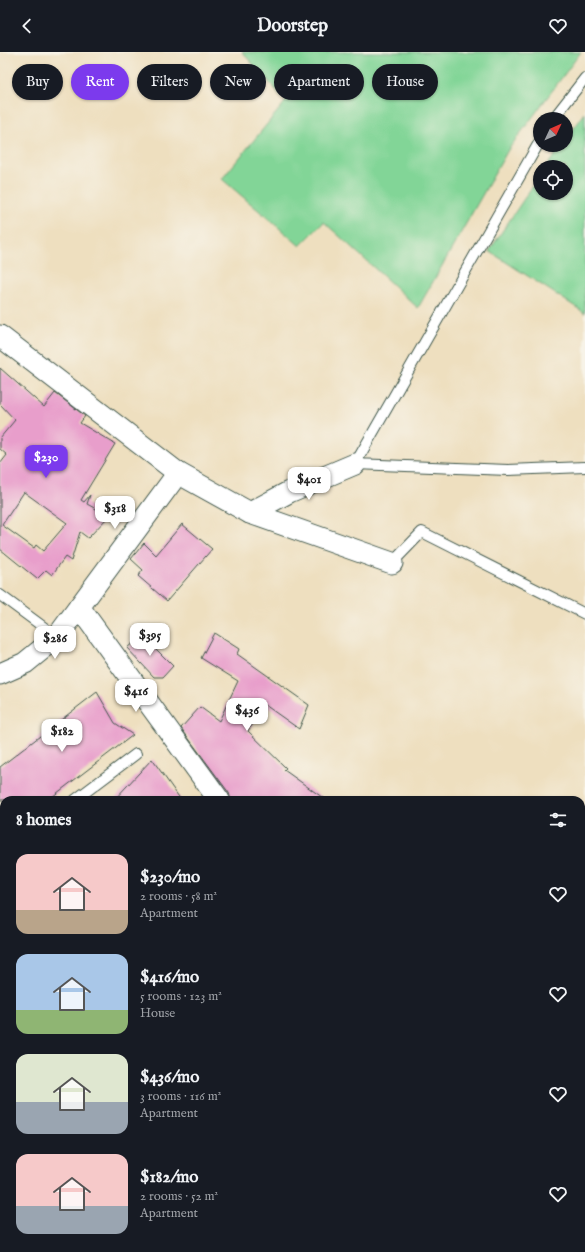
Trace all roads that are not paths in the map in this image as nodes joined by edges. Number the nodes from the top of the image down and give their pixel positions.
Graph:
1 (585, 78) edge
2 (558, 112) edge
3 (534, 152) edge
4 (0, 336) edge
5 (355, 464) junction
6 (585, 467) edge
7 (178, 473) junction
8 (250, 513) junction
9 (392, 563) joint
10 (0, 595) edge
11 (79, 607) junction
12 (585, 614) edge
13 (57, 637) junction
14 (0, 674) edge
15 (136, 754) dead end
16 (80, 796) edge
17 (216, 796) edge

1 - 2 lane
3 - 5 lane
4 - 7 street
5 - 6 lane
5 - 8 street
7 - 8 street
7 - 11 street
8 - 9 street
9 - 12 lane
10 - 13 lane
11 - 13 street
11 - 17 street
13 - 14 street
15 - 16 lane

